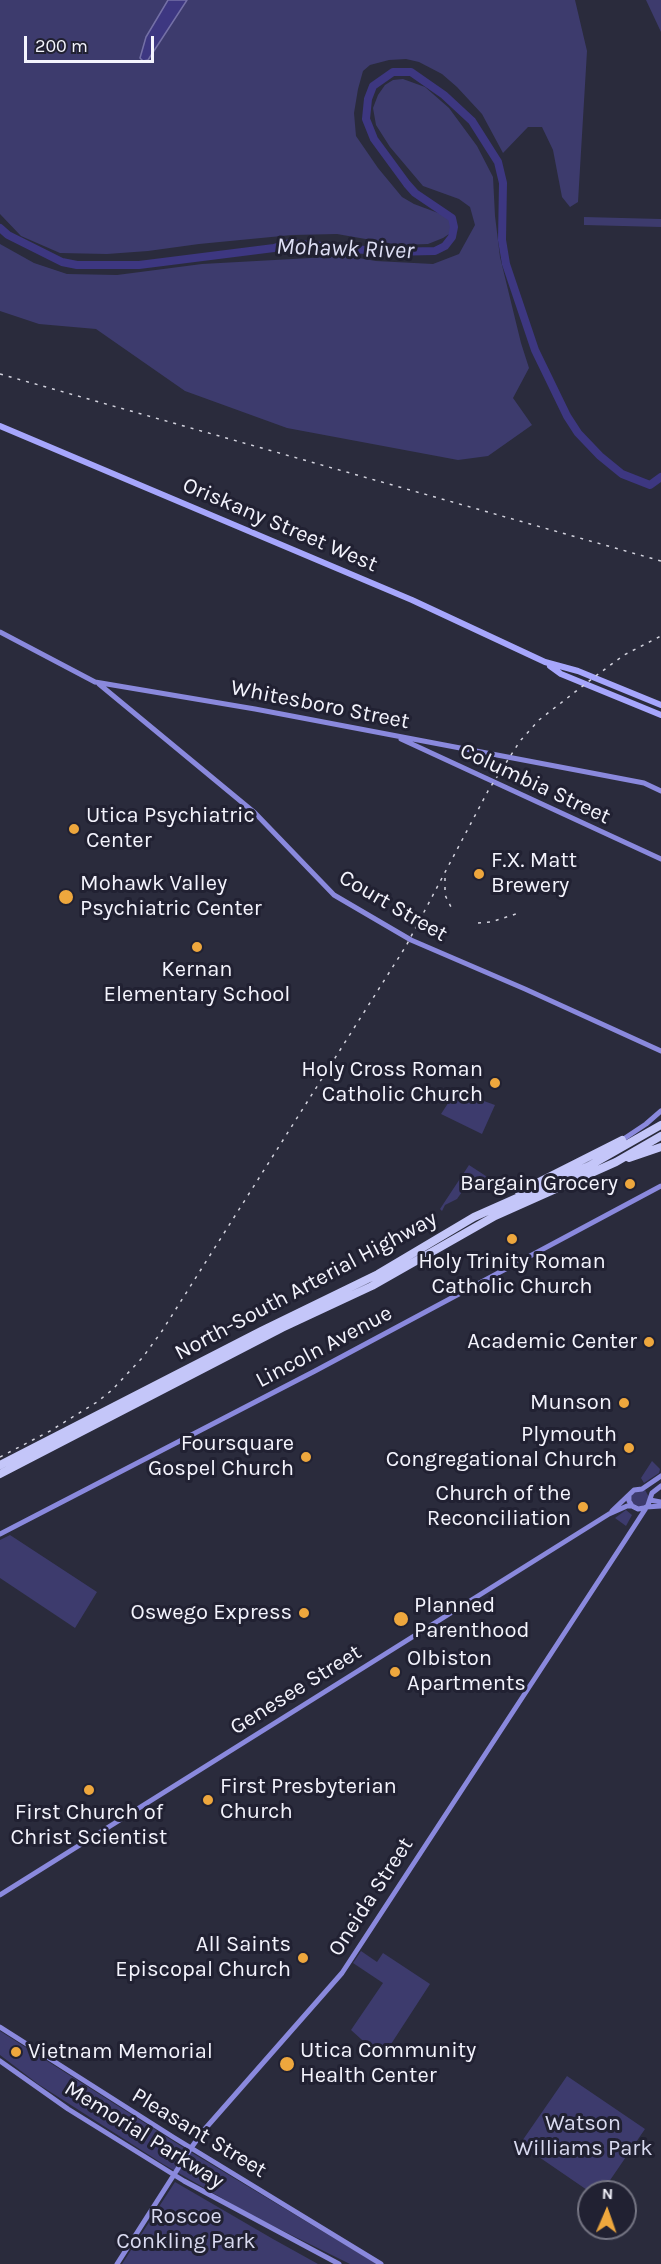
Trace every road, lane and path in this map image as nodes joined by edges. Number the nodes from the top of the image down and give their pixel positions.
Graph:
1 (0, 426) edge
2 (0, 632) edge
3 (545, 662) junction
4 (95, 682) junction
5 (661, 705) edge
6 (661, 715) edge
7 (397, 737) junction
8 (661, 792) edge
9 (661, 859) edge
10 (661, 1051) edge
11 (661, 1111) edge
12 (661, 1125) edge
13 (661, 1136) edge
14 (622, 1140) joint
15 (661, 1147) edge
16 (616, 1162) junction
17 (661, 1186) edge
18 (474, 1217) junction
19 (0, 1465) edge
20 (0, 1474) edge
21 (661, 1476) edge
22 (661, 1486) edge
23 (642, 1489) junction
24 (629, 1495) junction
25 (650, 1498) junction
26 (661, 1504) edge
27 (632, 1507) junction
28 (645, 1507) junction
29 (609, 1514) junction
30 (631, 1530) junction
31 (0, 1534) edge
32 (0, 1895) edge
33 (0, 2028) edge
34 (0, 2061) edge
35 (191, 2148) junction
36 (174, 2175) junction
37 (117, 2264) edge
38 (339, 2264) edge
39 (381, 2264) edge

1 - 3 main road, Oriskany Street West
2 - 4 street, Whitesboro Street
3 - 5 main road, Oriskany Street West
3 - 6 main road, Oriskany Street West
4 - 7 street, Whitesboro Street
4 - 10 street, Court Street
7 - 8 street, Whitesboro Street
7 - 9 street, Columbia Street
11 - 14 street
12 - 18 highway, North-South Arterial Highway
13 - 16 highway, North-South Arterial Highway
14 - 18 highway
15 - 16 highway
16 - 20 highway, North-South Arterial Highway
17 - 31 street, Lincoln Avenue
18 - 19 highway, North-South Arterial Highway
21 - 23 street
22 - 25 street
23 - 24 street
23 - 25 street
24 - 27 street
24 - 29 street, Genesee Street
25 - 26 street
25 - 28 street
26 - 28 street
27 - 28 street
27 - 29 street, Genesee Street
27 - 30 street, Oneida Street
28 - 30 street, Oneida Street
29 - 32 street, Genesee Street
30 - 35 street, Oneida Street
33 - 35 street, Pleasant Street
34 - 36 street, Memorial Parkway
35 - 36 street, Oneida Street
35 - 39 street, Pleasant Street
36 - 37 street, Oneida Street
36 - 38 street, Memorial Parkway

